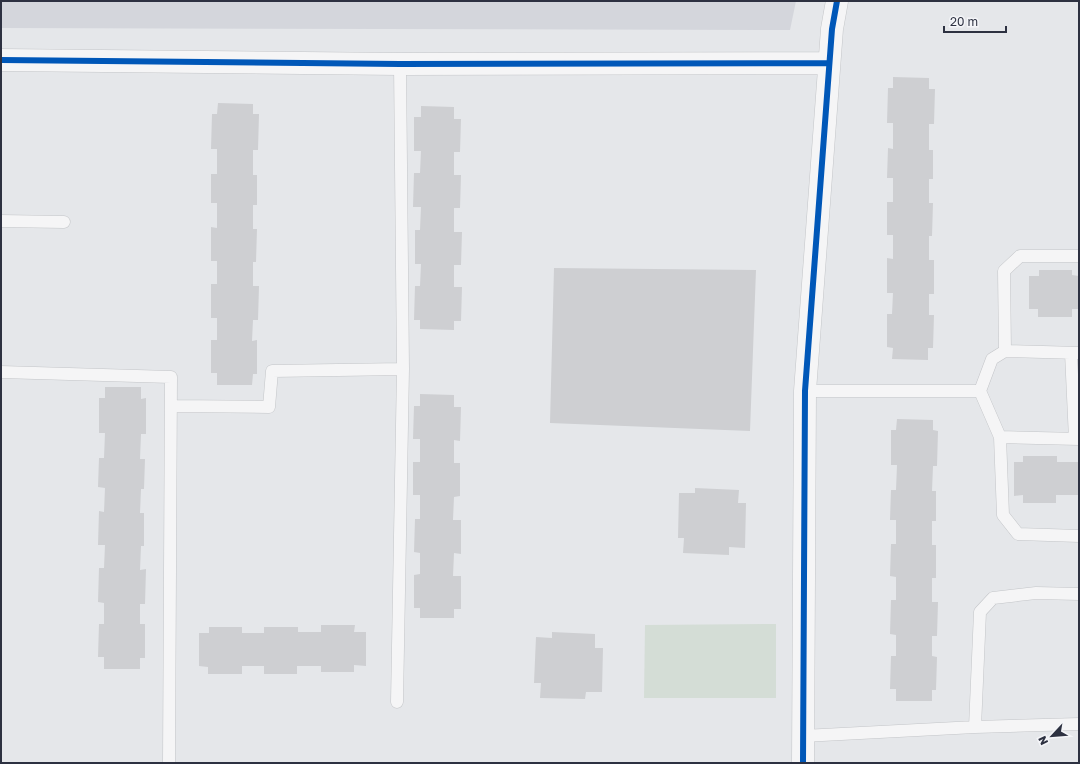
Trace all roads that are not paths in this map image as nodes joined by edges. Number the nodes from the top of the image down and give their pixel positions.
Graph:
1 (837, 1) edge
2 (1, 60) edge
3 (829, 63) junction
4 (400, 64) junction
5 (1, 221) edge
6 (64, 222) dead end
7 (1079, 256) edge
8 (1005, 351) junction
9 (1075, 353) edge
10 (403, 369) junction
11 (1, 372) edge
12 (804, 391) junction
13 (980, 391) junction
14 (171, 406) junction
15 (1000, 437) junction
16 (1077, 439) edge
17 (1079, 536) edge
18 (1079, 594) edge
19 (397, 702) dead end
20 (1079, 724) edge
21 (975, 727) junction
22 (803, 736) junction
23 (169, 763) edge
24 (803, 763) edge

1 - 3 street
2 - 4 street
3 - 4 street
3 - 12 street
4 - 10 lane
5 - 6 lane
7 - 8 lane
8 - 9 lane
8 - 13 lane
9 - 16 lane
10 - 14 lane
10 - 19 lane
11 - 14 lane
12 - 13 lane
12 - 22 street
13 - 15 lane
14 - 23 lane
15 - 16 lane
15 - 17 lane
18 - 21 lane
20 - 21 lane
21 - 22 lane
22 - 24 street

